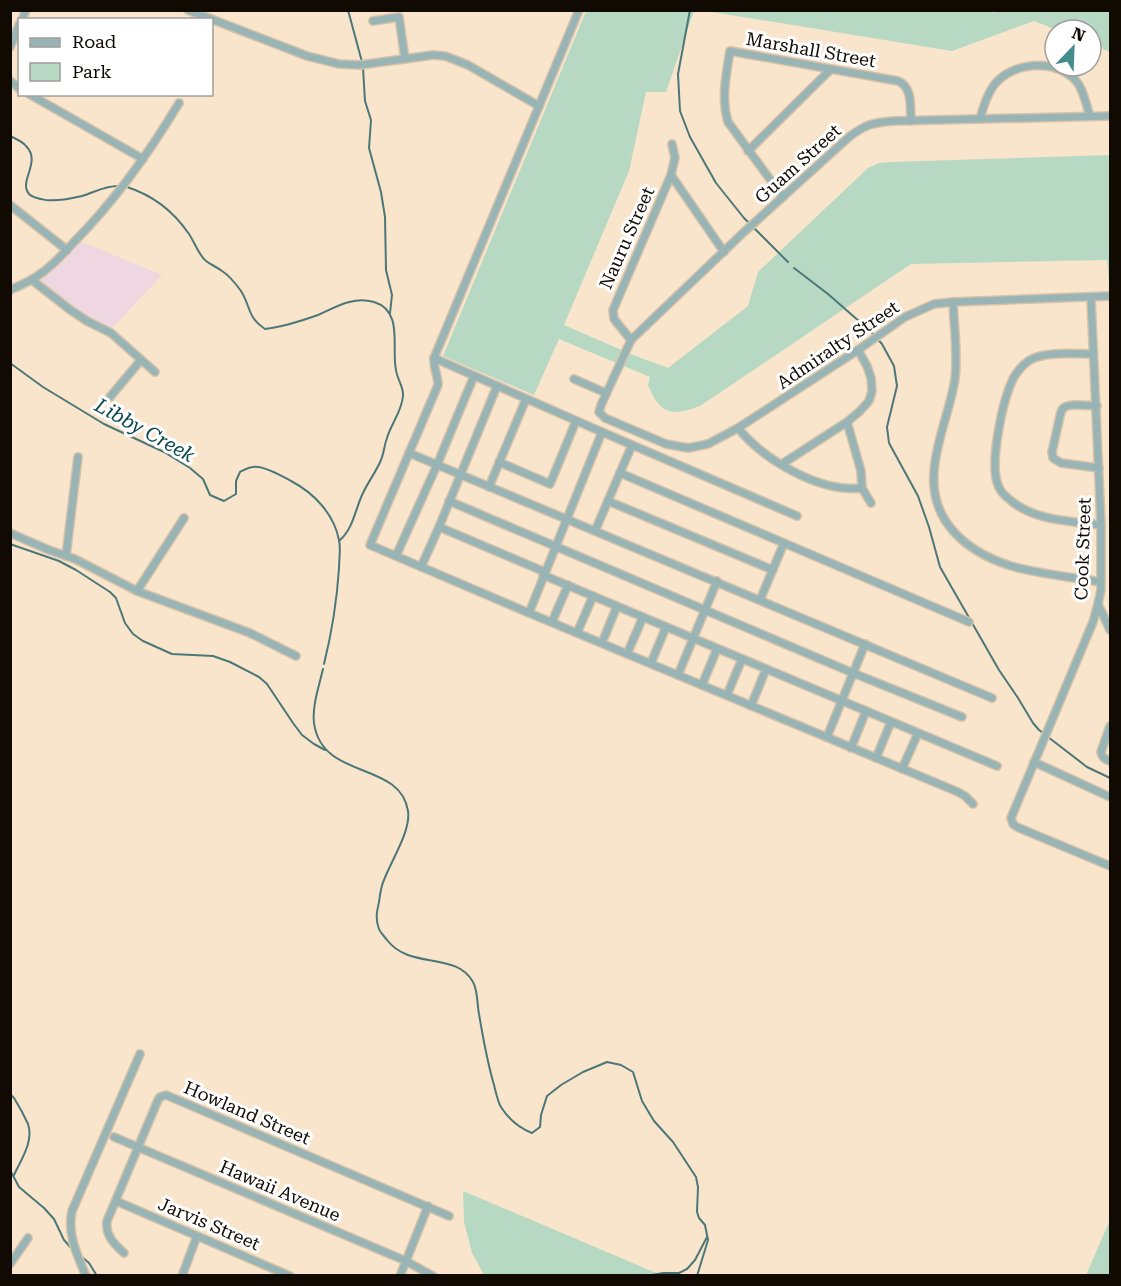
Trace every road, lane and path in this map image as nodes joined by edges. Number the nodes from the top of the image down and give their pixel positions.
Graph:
1 (188, 10) edge
2 (579, 10) edge
3 (209, 18) edge
4 (213, 20) edge
5 (373, 21) dead end
6 (18, 28) edge
7 (10, 46) edge
8 (405, 59) junction
9 (831, 69) junction
10 (33, 96) edge
11 (179, 102) dead end
12 (539, 106) junction
13 (1090, 116) junction
14 (1110, 116) edge
15 (980, 119) junction
16 (911, 121) junction
17 (672, 144) dead end
18 (748, 151) junction
19 (143, 159) junction
20 (671, 175) junction
21 (783, 197) junction
22 (10, 205) edge
23 (67, 250) junction
24 (724, 252) junction
25 (32, 280) junction
26 (10, 290) edge
27 (1110, 296) edge
28 (1091, 297) junction
29 (953, 302) junction
30 (631, 340) junction
31 (858, 350) junction
32 (1093, 354) junction
33 (434, 358) junction
34 (141, 360) junction
35 (155, 372) dead end
36 (474, 376) junction
37 (574, 379) dead end
38 (497, 386) junction
39 (606, 393) junction
40 (110, 397) dead end
41 (526, 399) junction
42 (1097, 406) junction
43 (599, 412) joint
44 (576, 421) junction
45 (848, 422) junction
46 (738, 428) junction
47 (602, 432) junction
48 (632, 445) junction
49 (409, 453) junction
50 (78, 457) dead end
51 (499, 462) junction
52 (782, 464) junction
53 (437, 465) junction
54 (1099, 468) junction
55 (620, 473) junction
56 (460, 475) junction
57 (489, 487) junction
58 (862, 488) junction
59 (449, 501) junction
60 (608, 501) junction
61 (872, 503) dead end
62 (797, 516) dead end
63 (184, 518) dead end
64 (567, 519) junction
65 (1101, 525) junction
66 (439, 526) junction
67 (595, 531) junction
68 (10, 533) edge
69 (784, 543) junction
70 (555, 546) junction
71 (66, 556) junction
72 (396, 556) junction
73 (421, 567) junction
74 (773, 570) junction
75 (544, 574) junction
76 (717, 581) junction
77 (1101, 582) junction
78 (568, 585) junction
79 (137, 591) junction
80 (593, 596) junction
81 (760, 600) junction
82 (1098, 604) junction
83 (617, 606) junction
84 (705, 610) junction
85 (529, 613) junction
86 (643, 617) junction
87 (552, 622) junction
88 (969, 622) dead end
89 (666, 627) junction
90 (1110, 630) edge
91 (577, 633) junction
92 (693, 638) junction
93 (602, 643) junction
94 (865, 644) junction
95 (717, 649) junction
96 (627, 654) junction
97 (296, 656) dead end
98 (742, 659) junction
99 (651, 663) junction
100 (766, 669) junction
101 (853, 673) junction
102 (678, 675) junction
103 (702, 685) junction
104 (727, 695) junction
105 (992, 698) dead end
106 (842, 701) junction
107 (751, 706) junction
108 (866, 711) junction
109 (962, 717) dead end
110 (891, 722) junction
111 (1110, 726) edge
112 (918, 733) junction
113 (827, 737) junction
114 (851, 748) junction
115 (876, 758) junction
116 (1110, 761) edge
117 (1034, 762) junction
118 (997, 766) dead end
119 (902, 769) junction
120 (1110, 797) edge
121 (973, 804) dead end
122 (1110, 866) edge
123 (140, 1054) dead end
124 (114, 1137) dead end
125 (139, 1147) junction
126 (116, 1201) junction
127 (428, 1206) junction
128 (449, 1216) dead end
129 (197, 1236) junction
130 (28, 1238) dead end
131 (124, 1253) dead end
132 (406, 1261) junction
133 (10, 1264) edge
134 (86, 1275) edge
135 (182, 1275) edge
136 (290, 1275) edge
137 (400, 1275) edge
138 (433, 1275) edge

1 - 3 street
2 - 12 street
4 - 8 street
5 - 8 street
6 - 7 street
8 - 12 street
9 - 16 street, Marshall Street
9 - 18 street
9 - 18 street, Marshall Street
10 - 19 street
11 - 19 street
12 - 33 street
13 - 14 street, Guam Street
13 - 15 street, Guam Street
13 - 15 street
15 - 16 street, Guam Street
16 - 21 street, Guam Street
17 - 20 street, Nauru Street
18 - 21 street, Marshall Street
19 - 23 street
20 - 24 street
20 - 30 street, Nauru Street
21 - 24 street, Guam Street
22 - 23 street
23 - 25 street
24 - 30 street, Guam Street
25 - 26 street
25 - 34 street
27 - 28 street, Admiralty Street
28 - 29 street, Admiralty Street
28 - 32 street, Cook Street
29 - 31 street, Admiralty Street
29 - 77 street
30 - 39 street, Guam Street
31 - 45 street
31 - 46 street, Admiralty Street
32 - 42 street, Cook Street
32 - 65 street
33 - 36 street
33 - 49 street
34 - 35 street
34 - 40 street
36 - 38 street
36 - 53 street
37 - 39 street
38 - 41 street
38 - 56 street
39 - 43 street, Guam Street
41 - 44 street
41 - 51 street
42 - 54 street, Cook Street
42 - 54 street
43 - 46 street, Admiralty Street
44 - 47 street
44 - 51 street
45 - 52 street
45 - 58 street
46 - 52 street
47 - 48 street
47 - 64 street
48 - 55 street
48 - 62 street
49 - 53 street
49 - 72 street
50 - 71 street
51 - 57 street
52 - 58 street
53 - 56 street
53 - 72 street
54 - 65 street, Cook Street
55 - 60 street
55 - 69 street
56 - 57 street
56 - 59 street
57 - 64 street
58 - 61 street
59 - 66 street
59 - 70 street
60 - 67 street
60 - 74 street
63 - 79 street
64 - 67 street
64 - 70 street
65 - 77 street, Cook Street
66 - 73 street
66 - 75 street
67 - 76 street
68 - 71 street
69 - 74 street
69 - 88 street
70 - 75 street
70 - 84 street
71 - 79 street
72 - 73 street
73 - 85 street
74 - 81 street
75 - 78 street
75 - 85 street
76 - 81 street
76 - 84 street
77 - 82 street, Cook Street
78 - 80 street
78 - 87 street
79 - 97 street
80 - 83 street
80 - 91 street
81 - 94 street
82 - 90 street
82 - 117 street, Cook Street
83 - 86 street
83 - 93 street
84 - 92 street
84 - 101 street
85 - 87 street
86 - 89 street
86 - 96 street
87 - 91 street
89 - 92 street
89 - 99 street
91 - 93 street
92 - 95 street
92 - 102 street
93 - 96 street
94 - 101 street
94 - 105 street
95 - 98 street
95 - 103 street
96 - 99 street
98 - 100 street
98 - 104 street
99 - 102 street
100 - 106 street
100 - 107 street
101 - 106 street
101 - 109 street
102 - 103 street
103 - 104 street
104 - 107 street
106 - 108 street
106 - 113 street
107 - 113 street
108 - 110 street
108 - 114 street
110 - 112 street
110 - 115 street
111 - 116 street
112 - 118 street
112 - 119 street
113 - 114 street
114 - 115 street
115 - 119 street
117 - 120 street
117 - 122 street, Cook Street
119 - 121 street
123 - 134 street
124 - 125 street, Hawaii Avenue
125 - 126 street, Howland Street
125 - 127 street, Howland Street
125 - 132 street, Hawaii Avenue
126 - 129 street, Jarvis Street
126 - 131 street, Howland Street
127 - 128 street, Howland Street
127 - 132 street
129 - 135 street
129 - 136 street, Jarvis Street
130 - 133 street
132 - 137 street
132 - 138 street, Hawaii Avenue

